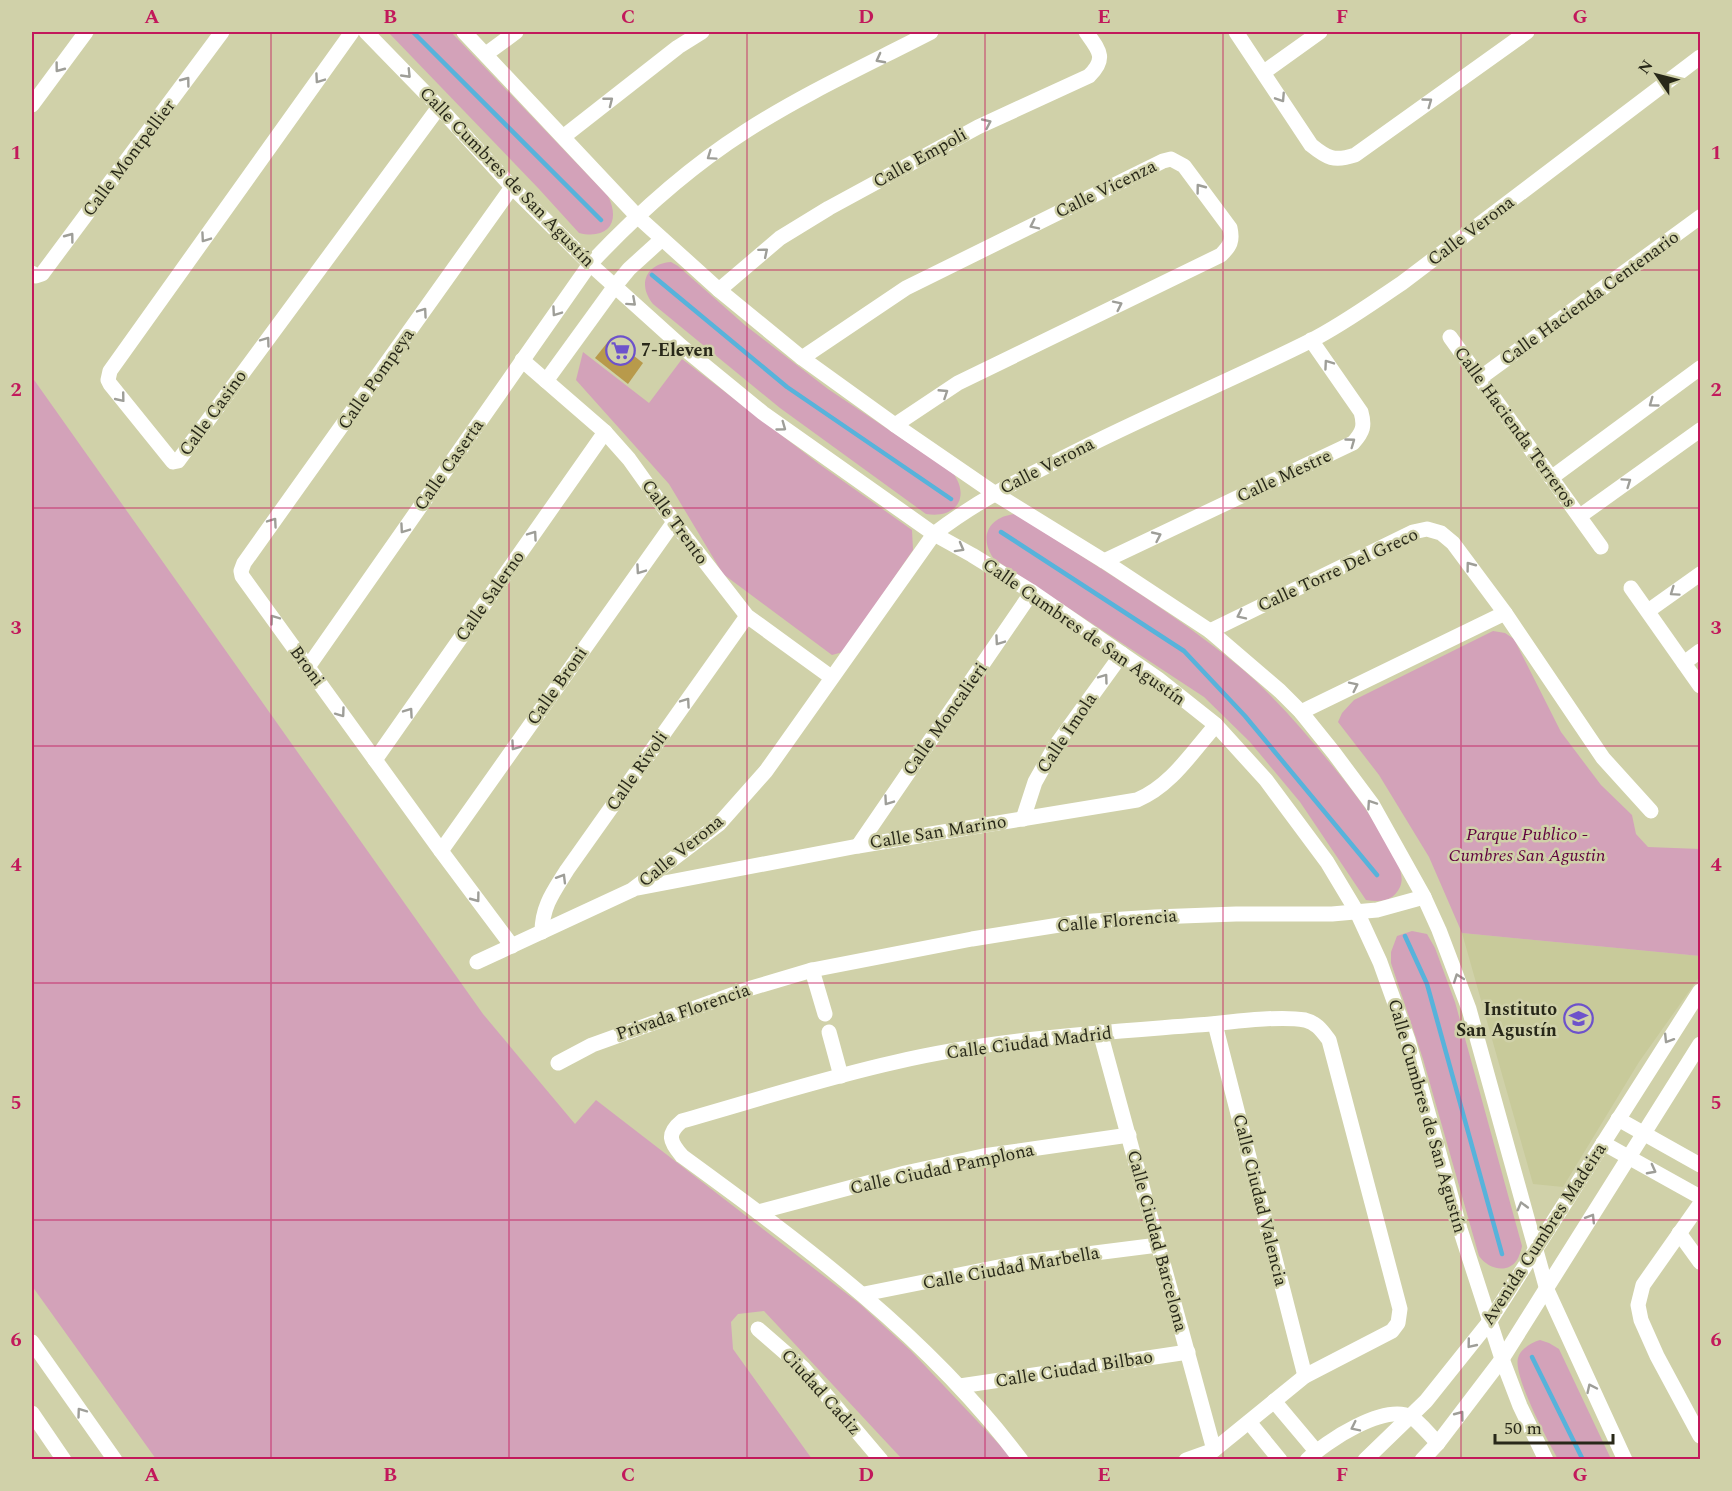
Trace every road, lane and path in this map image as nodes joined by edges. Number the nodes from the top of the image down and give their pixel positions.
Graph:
1 (86, 32) edge
2 (222, 32) edge
3 (352, 32) edge
4 (366, 32) edge
5 (464, 32) edge
6 (516, 32) edge
7 (702, 32) edge
8 (931, 32) edge
9 (1086, 32) edge
10 (1236, 32) edge
11 (1320, 32) edge
12 (1527, 32) edge
13 (486, 54) junction
14 (1701, 57) edge
15 (1264, 72) junction
16 (32, 105) edge
17 (439, 107) junction
18 (562, 137) junction
19 (512, 187) junction
20 (637, 216) junction
21 (1701, 218) edge
22 (662, 239) junction
23 (590, 264) junction
24 (32, 273) edge
25 (615, 286) junction
26 (719, 290) junction
27 (1450, 337) dead end
28 (1311, 340) junction
29 (802, 357) junction
30 (522, 360) junction
31 (1701, 368) edge
32 (1480, 378) junction
33 (546, 381) junction
34 (895, 424) junction
35 (1701, 430) edge
36 (605, 432) junction
37 (1551, 478) junction
38 (994, 493) junction
39 (1580, 516) junction
40 (674, 522) junction
41 (934, 534) junction
42 (1601, 547) dead end
43 (1104, 561) junction
44 (241, 571) joint
45 (1701, 574) edge
46 (1631, 588) dead end
47 (1032, 592) junction
48 (1648, 610) junction
49 (1505, 613) junction
50 (747, 616) junction
51 (1210, 631) junction
52 (1701, 651) edge
53 (1122, 654) junction
54 (1684, 663) junction
55 (308, 667) junction
56 (831, 677) junction
57 (1701, 686) edge
58 (1301, 712) junction
59 (1216, 725) junction
60 (375, 760) junction
61 (1651, 811) dead end
62 (1023, 819) junction
63 (858, 846) junction
64 (441, 851) junction
65 (632, 890) junction
66 (1424, 897) junction
67 (1357, 912) junction
68 (542, 932) junction
69 (512, 946) junction
70 (477, 962) dead end
71 (812, 970) junction
72 (1701, 991) edge
73 (825, 1014) dead end
74 (1215, 1024) junction
75 (829, 1032) dead end
76 (1100, 1032) junction
77 (1701, 1044) edge
78 (558, 1062) dead end
79 (841, 1076) junction
80 (1618, 1119) junction
81 (1643, 1134) junction
82 (1129, 1135) junction
83 (1603, 1143) junction
84 (1628, 1157) junction
85 (1701, 1165) edge
86 (1701, 1197) edge
87 (1701, 1204) edge
88 (758, 1212) junction
89 (1679, 1233) junction
90 (1158, 1245) junction
91 (1534, 1251) junction
92 (1701, 1262) edge
93 (1546, 1290) junction
94 (864, 1294) junction
95 (1490, 1321) junction
96 (758, 1329) dead end
97 (32, 1342) edge
98 (1188, 1352) junction
99 (1502, 1359) junction
100 (1305, 1376) junction
101 (960, 1386) junction
102 (1275, 1401) junction
103 (32, 1413) edge
104 (1411, 1416) junction
105 (1249, 1422) junction
106 (1701, 1436) edge
107 (1438, 1443) junction
108 (1215, 1450) junction
109 (1311, 1455) edge
110 (64, 1460) edge
111 (115, 1460) edge
112 (881, 1460) edge
113 (1021, 1460) edge
114 (1186, 1460) edge
115 (1280, 1460) edge
116 (1365, 1460) edge
117 (1422, 1460) edge
118 (1546, 1460) edge
119 (1625, 1460) edge

1 -> 16 street
24 -> 2 street, Calle Montpellier
3 -> 17 street, Calle Casino
4 -> 17 street, Calle Cumbres de San Agustín
5 - 13 street
6 - 13 street
18 -> 7 street
8 -> 20 street
26 -> 9 street, Calle Empoli
10 - 15 street
11 - 15 street
15 -> 12 street
13 - 18 street
14 - 28 street, Calle Verona
17 - 19 street, Calle Cumbres de San Agustín
18 - 20 street
19 - 23 street, Calle Cumbres de San Agustín
44 -> 19 street, Calle Pompeya
20 - 22 street
20 - 23 street
21 - 32 street, Calle Hacienda Centenario
22 - 25 street
22 - 26 street
23 - 25 street, Calle Cumbres de San Agustín
23 -> 30 street, Calle Caserta
25 - 33 street
25 -> 41 street, Calle Cumbres de San Agustín
26 - 29 street
27 - 32 street, Calle Hacienda Terreros
28 - 38 street, Calle Verona
43 -> 28 street, Calle Mestre
29 - 34 street
34 -> 29 street, Calle Vicenza
30 - 33 street, Calle Trento
30 -> 55 street, Calle Caserta
31 -> 37 street
32 - 37 street, Calle Hacienda Terreros
33 - 36 street, Calle Trento
34 - 38 street
39 -> 35 street
36 - 40 street, Calle Trento
60 -> 36 street, Calle Salerno
37 - 39 street, Calle Hacienda Terreros
38 - 41 street, Calle Verona
38 - 43 street
39 - 42 street, Calle Hacienda Terreros
40 - 50 street, Calle Trento
40 -> 64 street, Calle Broni
41 -> 47 street, Calle Cumbres de San Agustín
41 - 56 street, Calle Verona
43 - 51 street
55 -> 44 street, Broni
45 -> 48 street
46 - 48 street
47 - 53 street, Calle Cumbres de San Agustín
47 -> 63 street, Calle Moncalieri
48 - 54 street
49 -> 51 street, Calle Torre Del Greco
58 -> 49 street
49 - 61 street, Calle Torre Del Greco
50 - 56 street, Calle Trento
68 -> 50 street, Calle Rivoli
51 - 58 street
52 - 54 street
53 - 59 street, Calle Cumbres de San Agustín
62 -> 53 street, Calle Imola
54 - 57 street
55 -> 60 street, Broni
56 - 65 street, Calle Verona
66 -> 58 street
59 - 62 street, Calle San Marino
59 - 67 street, Calle Cumbres de San Agustín
60 - 64 street
62 - 63 street, Calle San Marino
63 - 65 street, Calle San Marino
64 -> 69 street
65 - 68 street, Calle Verona
66 - 67 street, Calle Florencia
91 -> 66 street
67 - 71 street, Calle Florencia
67 - 95 street, Calle Cumbres de San Agustín
68 - 69 street, Calle Verona
69 - 70 street, Calle Verona
71 - 73 street
71 - 78 street, Privada Florencia
72 -> 80 street, Avenida Cumbres Madeira
74 - 76 street, Calle Ciudad Madrid
74 - 100 street, Calle Ciudad Valencia
74 - 100 street, Calle Ciudad Madrid
75 - 79 street
76 - 79 street, Calle Ciudad Madrid
76 - 82 street, Calle Ciudad Barcelona
77 - 81 street, Avenida Cumbres Madeira
79 - 88 street, Calle Ciudad Madrid
80 - 81 street
80 - 83 street, Avenida Cumbres Madeira
81 - 84 street, Avenida Cumbres Madeira
81 - 85 street
82 - 88 street, Calle Ciudad Pamplona
82 - 90 street, Calle Ciudad Barcelona
83 - 84 street
83 - 91 street, Avenida Cumbres Madeira
84 -> 86 street
93 -> 84 street, Avenida Cumbres Madeira
87 - 89 street
88 - 94 street, Calle Ciudad Madrid
89 - 92 street
89 - 106 street
90 - 94 street, Calle Ciudad Marbella
90 - 98 street, Calle Ciudad Barcelona
91 - 93 street
91 - 95 street, Avenida Cumbres Madeira
93 - 99 street, Avenida Cumbres Madeira
119 -> 93 street
94 - 101 street, Calle Ciudad Madrid
95 - 99 street, Calle Cumbres de San Agustín
95 -> 104 street, Avenida Cumbres Madeira
96 - 112 street, Ciudad Cadiz
111 -> 97 street
98 - 101 street, Calle Ciudad Bilbao
98 - 108 street, Calle Ciudad Barcelona
107 -> 99 street, Avenida Cumbres Madeira
99 - 118 street, Calle Cumbres de San Agustín
100 - 102 street, Calle Ciudad Madrid
101 - 113 street, Calle Ciudad Madrid
102 - 105 street, Calle Ciudad Madrid
102 - 109 street
103 - 110 street
104 - 107 street
104 -> 109 street
104 - 116 street, Avenida Cumbres Madeira
105 - 108 street, Calle Ciudad Madrid
105 - 115 street
107 - 117 street, Avenida Cumbres Madeira
108 - 114 street, Calle Ciudad Madrid

